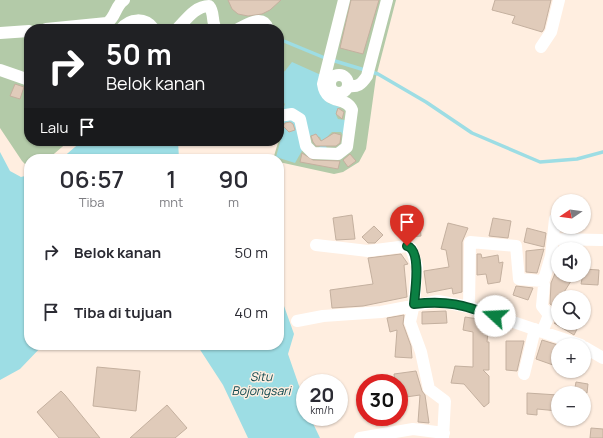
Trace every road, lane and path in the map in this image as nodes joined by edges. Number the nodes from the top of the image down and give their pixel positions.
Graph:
1 (124, 0) edge
2 (344, 0) edge
3 (387, 0) edge
4 (559, 0) edge
5 (97, 24) edge
6 (128, 24) edge
7 (150, 24) edge
8 (182, 24) edge
9 (214, 24) edge
10 (247, 24) edge
11 (266, 24) edge
12 (24, 31) edge
13 (0, 33) edge
14 (541, 47) dead end
15 (0, 70) edge
16 (24, 78) edge
17 (348, 86) dead end
18 (284, 115) edge
19 (554, 234) edge
20 (553, 239) junction
21 (600, 240) dead end
22 (316, 245) dead end
23 (543, 283) junction
24 (414, 307) junction
25 (470, 307) junction
26 (297, 320) dead end
27 (538, 330) junction
28 (561, 338) edge
29 (591, 351) edge
30 (603, 358) edge
31 (524, 374) dead end
32 (443, 435) edge
33 (360, 438) edge

1 - 5 street
2 - 18 street
3 - 17 street
4 - 14 street
6 - 7 street
8 - 9 street
10 - 11 street
12 - 13 street
15 - 16 street
19 - 20 street
20 - 21 street
20 - 23 street
22 - 24 street
23 - 25 street
23 - 27 street
24 - 25 street
24 - 26 street
24 - 32 street
25 - 27 street
27 - 28 street
27 - 31 street
29 - 30 street
32 - 33 street

